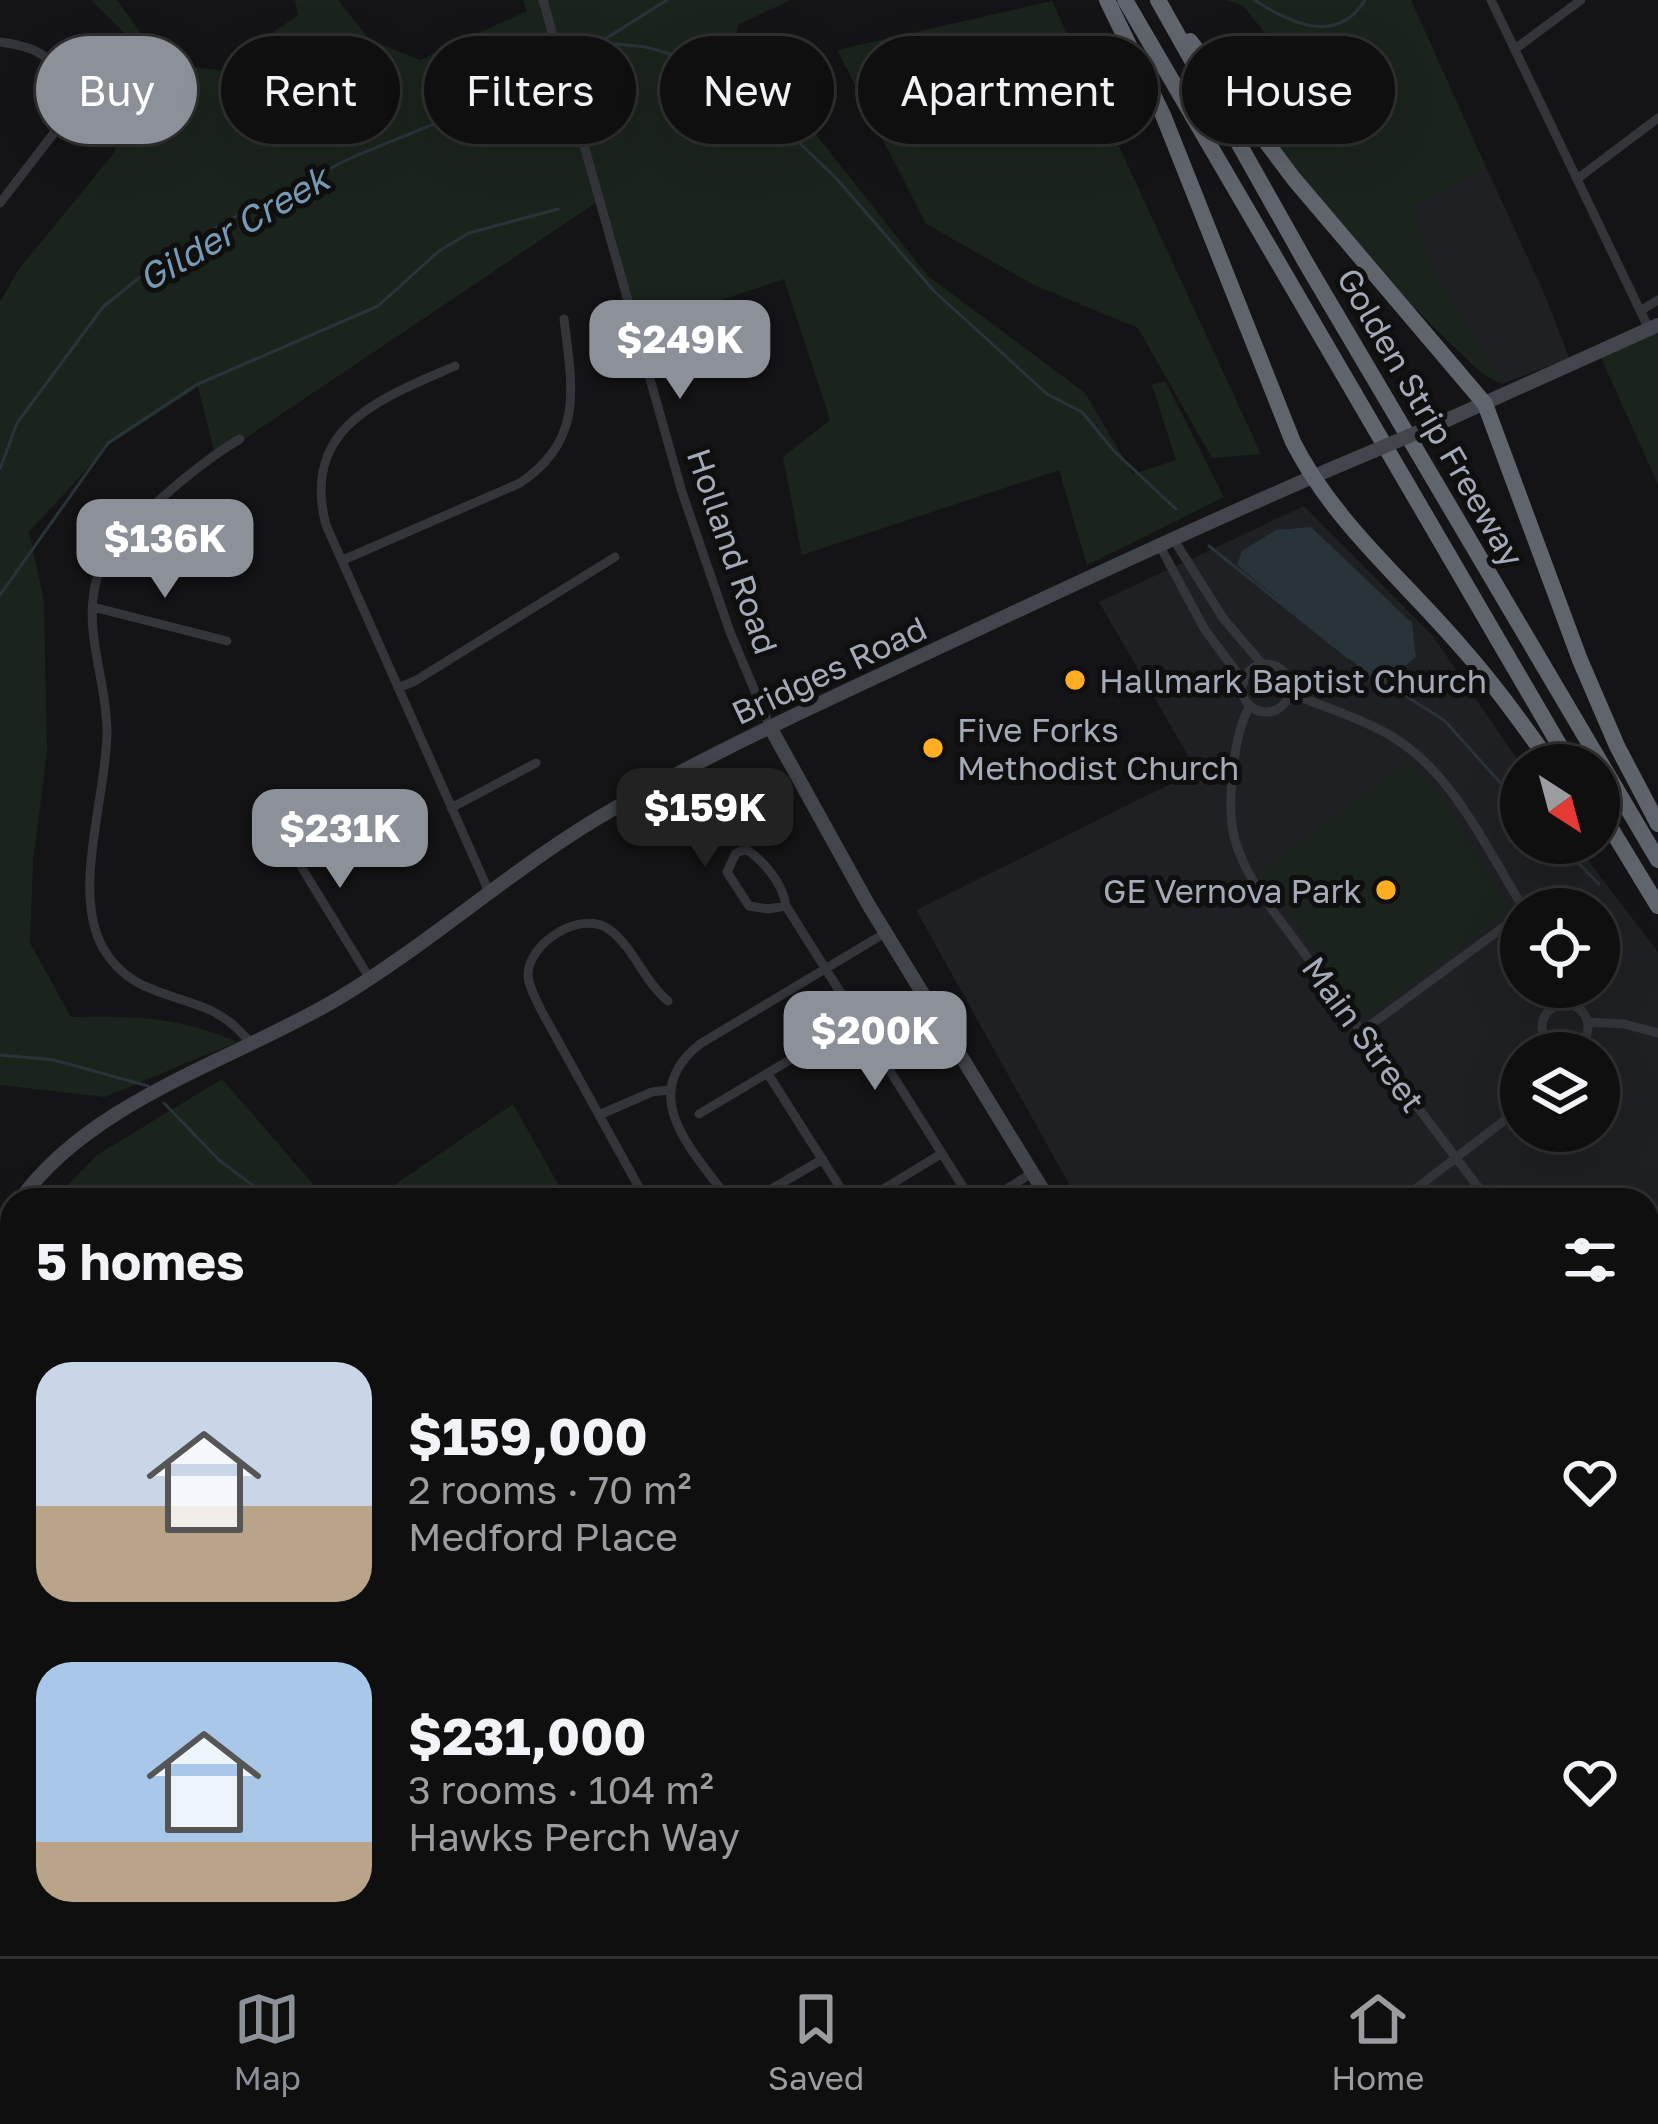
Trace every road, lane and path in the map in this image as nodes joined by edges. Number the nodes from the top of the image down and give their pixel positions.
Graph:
1 (543, 0) edge
2 (1107, 0) edge
3 (1125, 0) edge
4 (1159, 0) edge
5 (1491, 0) edge
6 (1581, 0) edge
7 (0, 42) edge
8 (1515, 49) junction
9 (1658, 118) edge
10 (1577, 179) junction
11 (0, 203) edge
12 (1658, 300) edge
13 (1640, 310) junction
14 (564, 319) dead end
15 (1653, 327) edge
16 (454, 366) dead end
17 (1485, 404) junction
18 (240, 439) dead end
19 (1311, 478) junction
20 (1167, 543) junction
21 (615, 557) dead end
22 (343, 560) junction
23 (93, 607) junction
24 (227, 640) dead end
25 (1263, 665) junction
26 (1244, 682) junction
27 (398, 688) junction
28 (1290, 693) junction
29 (1250, 706) junction
30 (770, 727) junction
31 (1536, 744) edge
32 (1559, 744) edge
33 (536, 763) dead end
34 (452, 808) junction
35 (285, 813) dead end
36 (1658, 824) edge
37 (1620, 844) edge
38 (1620, 856) edge
39 (1658, 860) edge
40 (1509, 888) edge
41 (490, 894) junction
42 (786, 906) junction
43 (1658, 907) edge
44 (1500, 928) edge
45 (885, 933) junction
46 (828, 969) junction
47 (370, 979) junction
48 (668, 1001) dead end
49 (1575, 1008) edge
50 (857, 1020) junction
51 (1588, 1022) junction
52 (1361, 1032) junction
53 (1585, 1032) edge
54 (1658, 1033) edge
55 (253, 1045) junction
56 (768, 1074) junction
57 (669, 1090) junction
58 (699, 1114) dead end
59 (599, 1115) junction
60 (1500, 1124) edge
61 (941, 1154) junction
62 (1456, 1158) junction
63 (823, 1159) junction
64 (1032, 1173) junction
65 (30, 1188) edge
66 (639, 1188) edge
67 (721, 1188) edge
68 (773, 1188) edge
69 (841, 1188) edge
70 (885, 1188) edge
71 (964, 1188) edge
72 (1008, 1188) edge
73 (1041, 1188) edge
74 (1417, 1188) edge
75 (1479, 1188) edge

1 - 30 street, Holland Road
2 - 19 highway
3 - 32 highway, Golden Strip Freeway
4 - 17 highway
4 - 39 highway, Golden Strip Freeway
5 - 8 street
6 - 8 street
7 - 11 street
8 - 10 street
9 - 10 street
10 - 13 street
12 - 13 street
13 - 15 street
14 - 22 street
15 - 17 main road, Bridges Road
16 - 22 street
17 - 19 main road, Bridges Road, bridge
17 - 36 highway
18 - 23 street
19 - 20 main road, Bridges Road
19 - 31 highway
20 - 25 street
20 - 26 street
20 - 30 main road, Bridges Road
21 - 27 street
22 - 27 street
23 - 24 street
23 - 55 street
25 - 26 street
25 - 28 street
26 - 29 street
27 - 34 street
28 - 29 street
28 - 40 street
29 - 52 street, Main Street
30 - 41 main road, Bridges Road
30 - 45 main road, Holland Road
33 - 34 street
34 - 41 street
35 - 47 street
37 - 43 highway
38 - 43 highway
41 - 47 main road, Bridges Road
42 - 42 street
42 - 46 street
44 - 52 street
45 - 46 street
45 - 64 main road, Holland Road
46 - 50 street
46 - 57 street
47 - 55 main road, Bridges Road
48 - 59 street
49 - 51 street
50 - 56 street
50 - 61 street
51 - 53 street
51 - 54 street
52 - 62 street, Main Street
55 - 65 main road, Bridges Road
56 - 58 street
56 - 63 street
57 - 59 street
57 - 67 street
59 - 66 street
60 - 62 street
61 - 70 street
61 - 71 street
62 - 74 street
62 - 75 street, Main Street
63 - 68 street
63 - 69 street
64 - 72 street
64 - 73 main road, Holland Road

